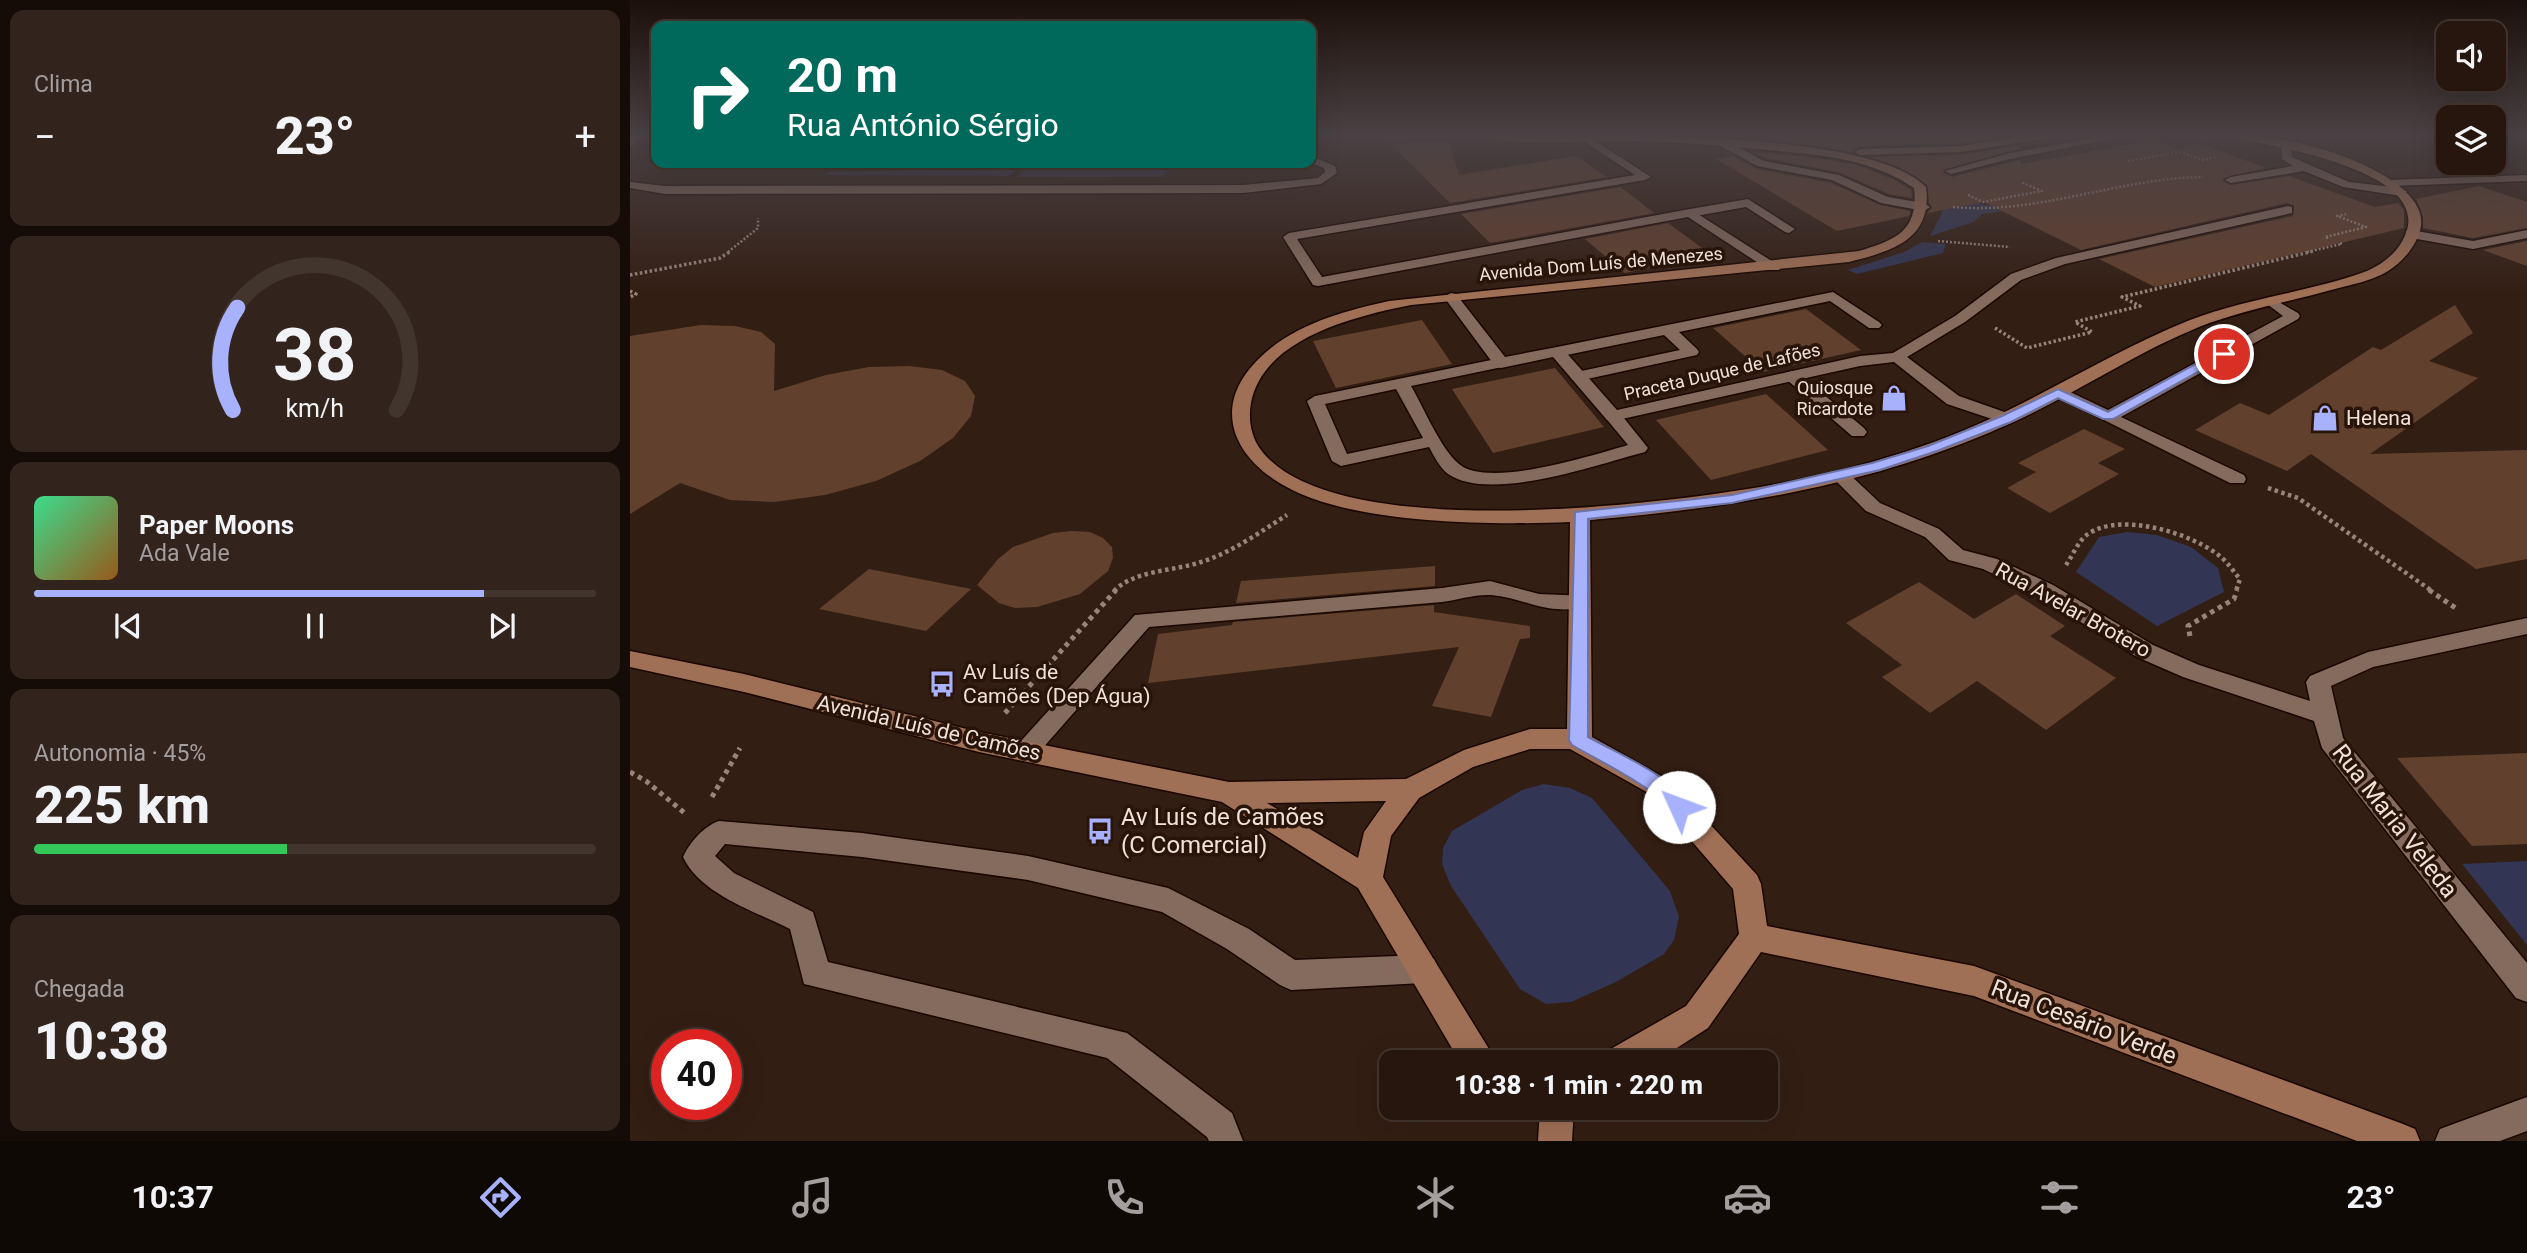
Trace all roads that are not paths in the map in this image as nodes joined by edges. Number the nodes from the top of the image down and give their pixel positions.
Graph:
1 (653, 188) edge
2 (1084, 188) edge
3 (1578, 188) edge
4 (1859, 188) edge
5 (1921, 188) edge
6 (2395, 188) edge
7 (1924, 206) junction
8 (2288, 210) dead end
9 (1690, 213) junction
10 (1789, 229) dead end
11 (2411, 234) junction
12 (2527, 234) edge
13 (1774, 267) junction
14 (1451, 297) junction
15 (2270, 300) junction
16 (1874, 325) dead end
17 (1667, 329) junction
18 (1557, 352) junction
19 (1897, 356) junction
20 (1501, 363) junction
21 (1578, 376) junction
22 (1792, 376) junction
23 (1401, 383) junction
24 (2058, 393) junction
25 (1613, 416) junction
26 (2108, 417) junction
27 (2007, 419) junction
28 (1858, 432) dead end
29 (1434, 441) junction
30 (1840, 475) junction
31 (2238, 479) road end
32 (1580, 515) junction
33 (1579, 601) junction
34 (2527, 626) edge
35 (630, 659) edge
36 (2325, 715) junction
37 (1579, 740) junction
38 (1025, 751) junction
39 (1410, 790) junction
40 (1229, 793) junction
41 (1368, 879) junction
42 (1754, 937) junction
43 (1423, 969) junction
44 (2527, 987) edge
45 (1471, 1050) edge
46 (1641, 1050) edge
47 (2527, 1114) edge
48 (1557, 1120) edge
49 (1226, 1141) edge
50 (1555, 1141) edge
51 (2403, 1141) edge
52 (2452, 1141) edge

1 - 2 street
3 - 9 street
4 - 7 street
5 - 7 street
6 - 11 street
7 - 13 street, Avenida Dom Luís de Menezes
8 - 19 street, Praceta Duque de Lafões
9 - 10 street
9 - 13 street
11 - 12 street
11 - 15 street, Avenida Dom Luís de Menezes
13 - 14 street, Avenida Dom Luís de Menezes
14 - 20 street
14 - 32 street, Avenida Dom Luís de Menezes
15 - 24 street, Avenida Dom Luís de Menezes
15 - 26 street
16 - 17 street
17 - 18 street
17 - 21 street
18 - 20 street
18 - 21 street, Praceta Duque de Lafões
19 - 22 street, Praceta Duque de Lafões
19 - 27 street
20 - 23 street
21 - 25 street, Praceta Duque de Lafões
22 - 25 street, Praceta Duque de Lafões
22 - 28 street
23 - 29 street
23 - 29 street
24 - 26 street
24 - 27 street, Avenida Dom Luís de Menezes
25 - 29 street
26 - 31 street
27 - 30 street, Avenida Dom Luís de Menezes
30 - 32 street, Avenida Dom Luís de Menezes
30 - 36 street, Rua Avelar Brotero
32 - 33 street
33 - 37 street
33 - 38 street
34 - 36 street, Rua Maria Veleda
35 - 38 street, Avenida Luís de Camões
36 - 44 street, Rua Maria Veleda
37 - 39 street
37 - 42 street
38 - 40 street, Avenida Luís de Camões
39 - 40 street
39 - 41 street
40 - 41 street
41 - 43 street
42 - 46 street
42 - 51 street, Rua Cesário Verde
43 - 45 street
43 - 49 street
47 - 52 street
48 - 50 street

